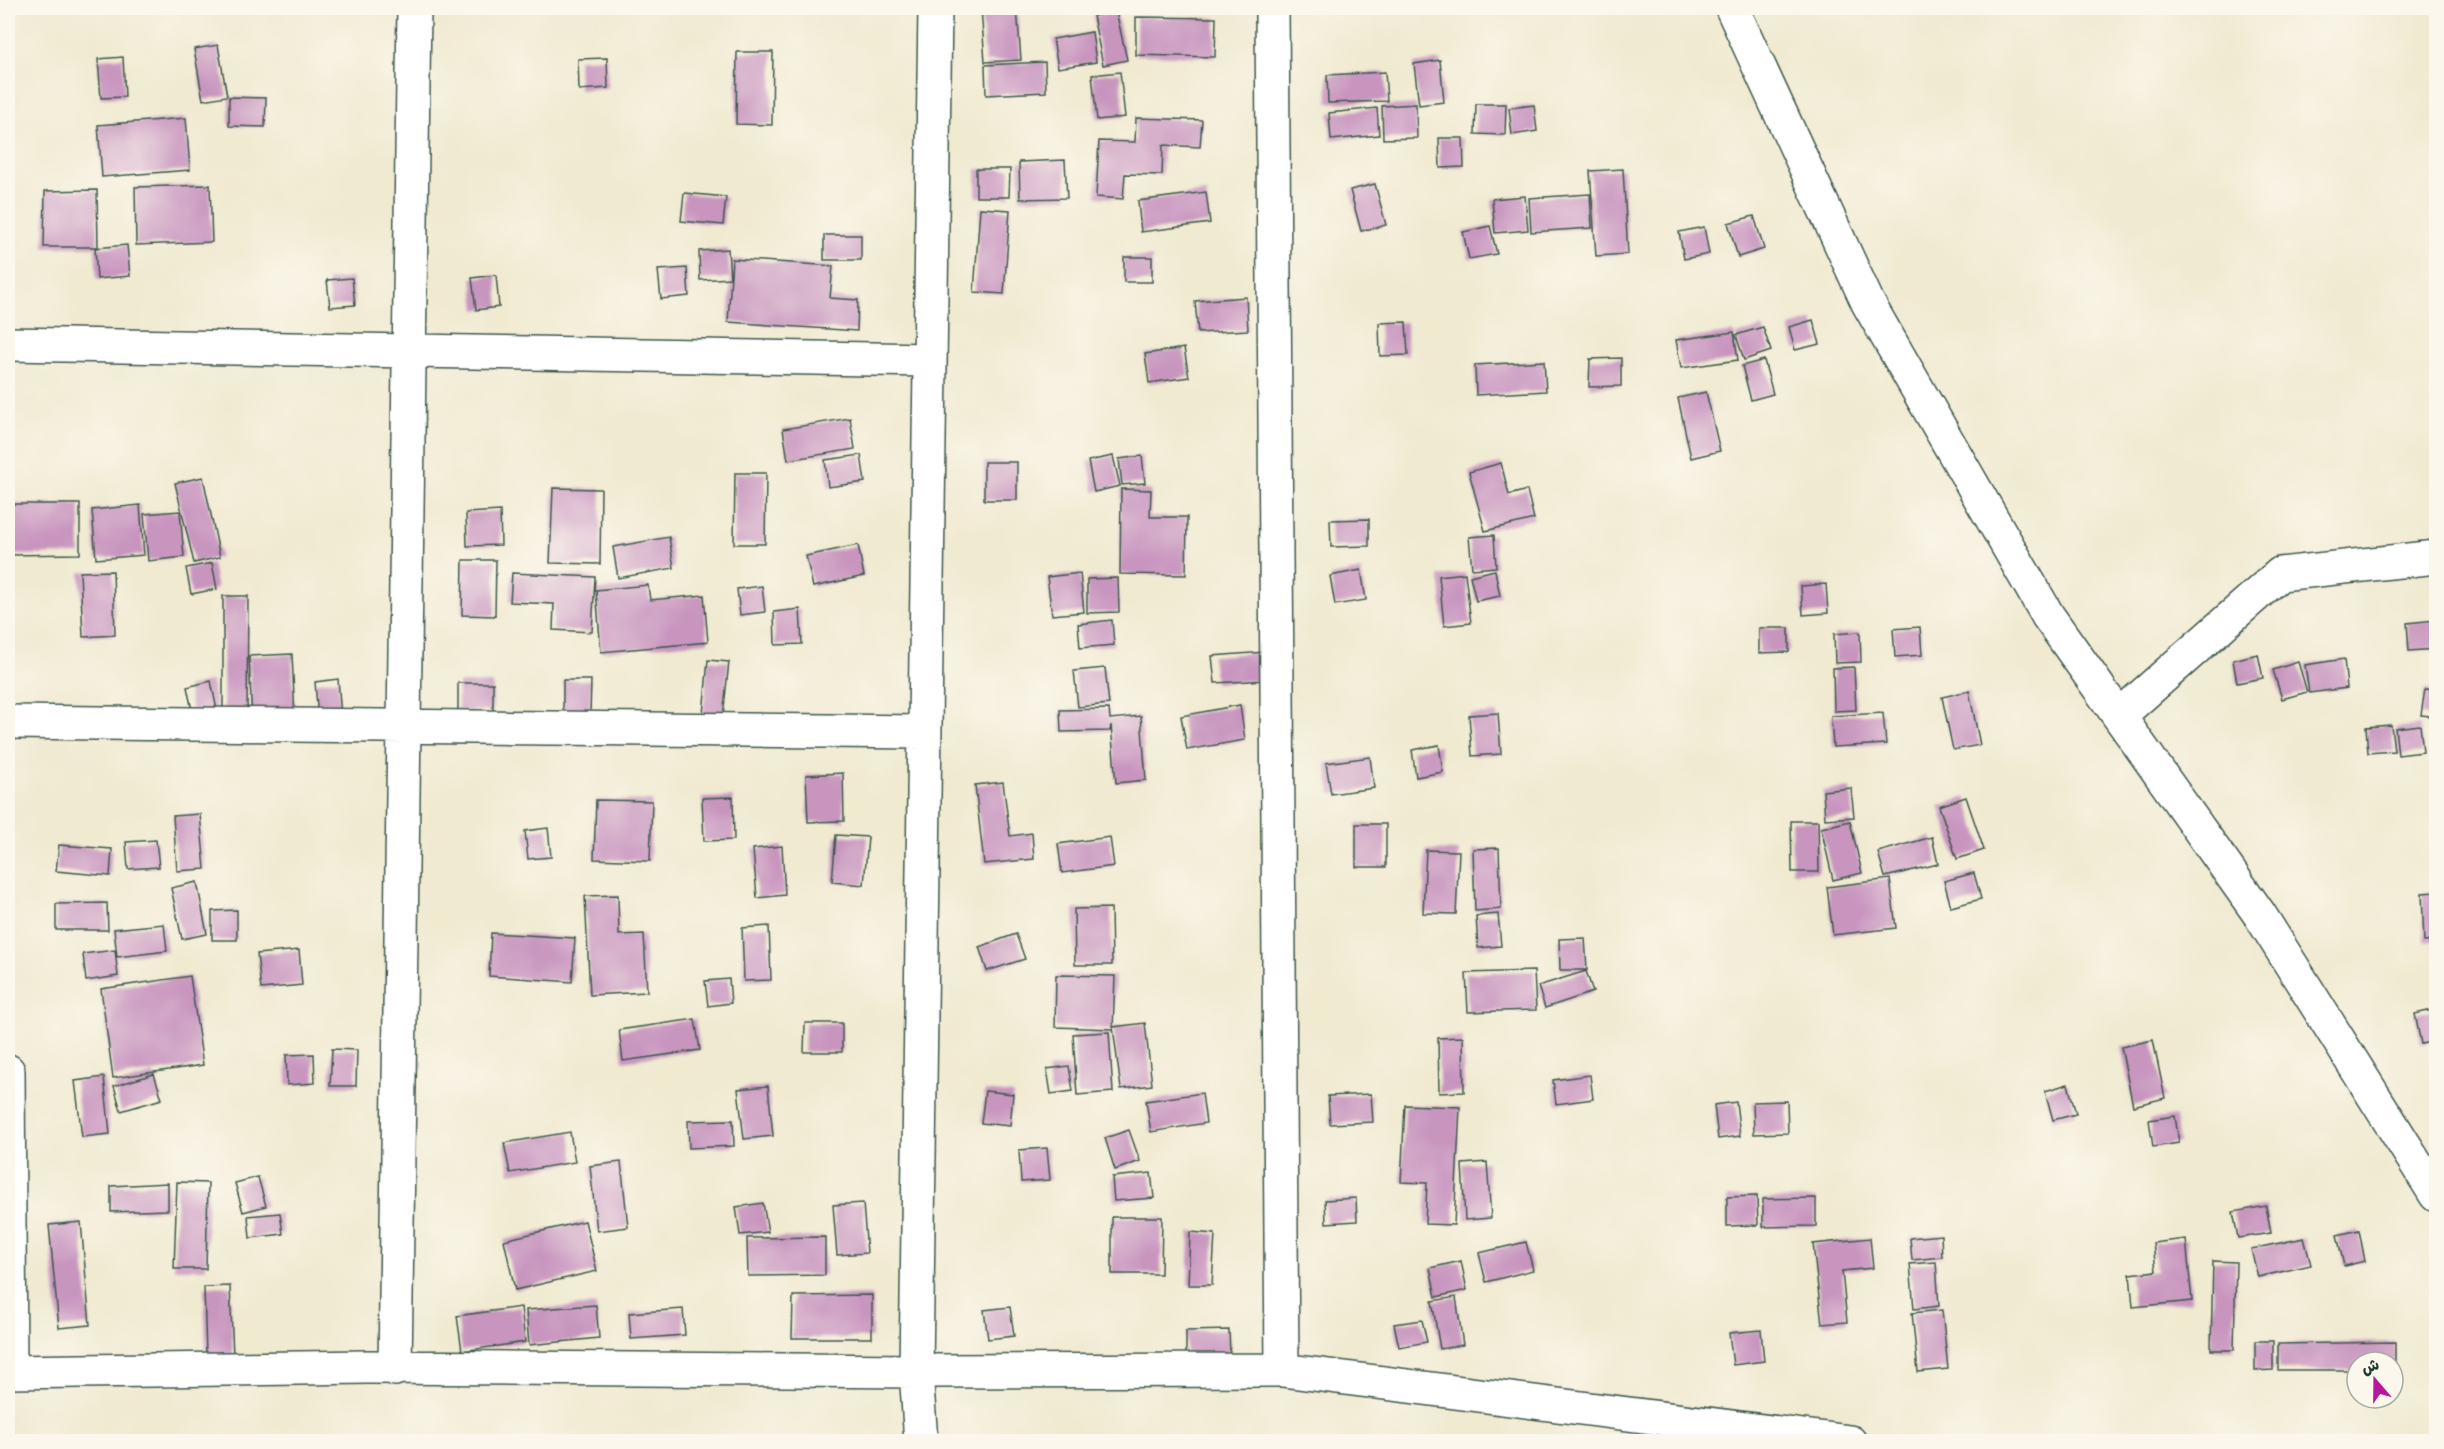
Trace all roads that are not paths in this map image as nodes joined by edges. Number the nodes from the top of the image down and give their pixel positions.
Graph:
1 (414, 8) edge
2 (935, 8) edge
3 (1272, 8) edge
4 (1732, 8) edge
5 (8, 344) edge
6 (410, 351) junction
7 (930, 360) junction
8 (2436, 557) edge
9 (2119, 716) junction
10 (8, 722) edge
11 (404, 727) junction
12 (924, 732) junction
13 (8, 1071) edge
14 (2436, 1195) edge
15 (395, 1369) junction
16 (1282, 1370) junction
17 (916, 1371) junction
18 (9, 1372) edge
19 (921, 1442) edge
20 (1850, 1442) edge

1 - 6 street
2 - 7 street
3 - 16 street
4 - 9 street
5 - 6 street
6 - 7 street
6 - 11 street
7 - 12 street
8 - 9 street
9 - 14 street
10 - 11 street
11 - 12 street
11 - 15 street
12 - 17 street
13 - 18 street
15 - 17 street
15 - 18 street
16 - 17 street
16 - 20 street
17 - 19 street

